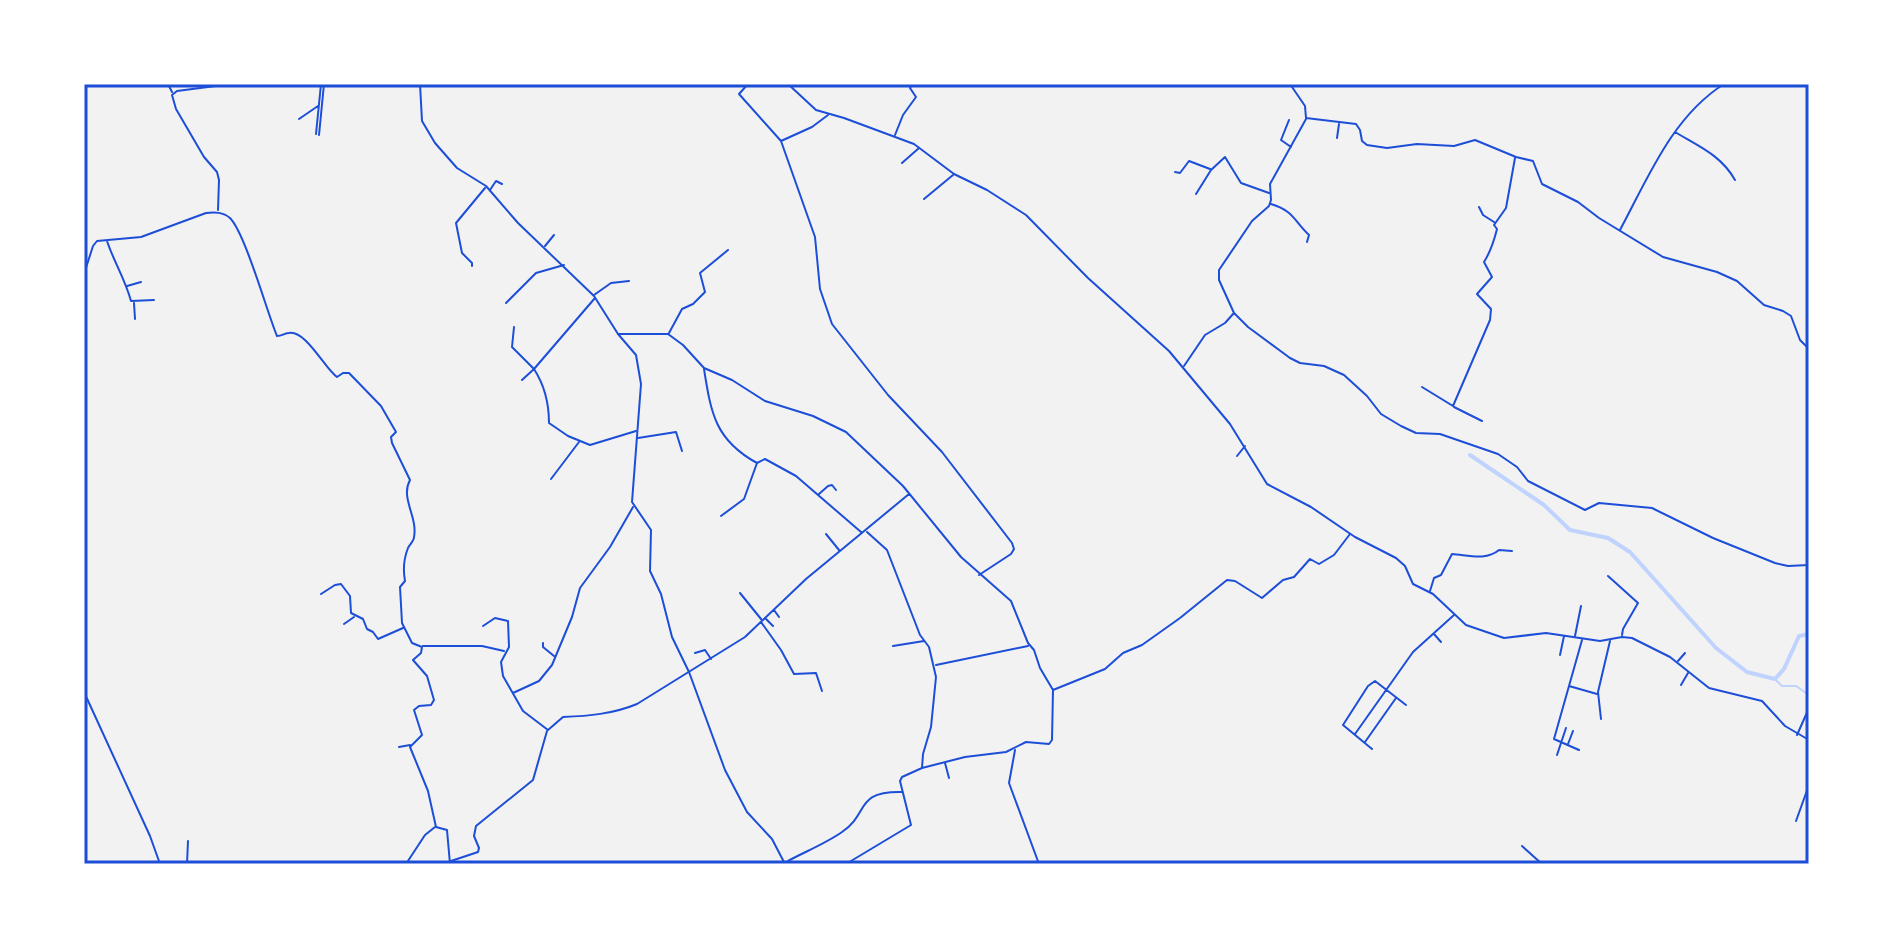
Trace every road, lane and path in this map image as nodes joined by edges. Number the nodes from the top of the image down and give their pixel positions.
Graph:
1 (168, 84) edge
2 (231, 84) edge
3 (322, 84) edge
4 (420, 84) edge
5 (748, 84) edge
6 (788, 84) edge
7 (912, 84) edge
8 (1290, 84) edge
9 (1724, 84) edge
10 (172, 93) junction
11 (321, 104) junction
12 (828, 115) junction
13 (1306, 118) junction
14 (299, 119) dead end
15 (1289, 120) dead end
16 (1340, 123) junction
17 (1674, 131) junction
18 (317, 135) dead end
19 (894, 136) junction
20 (1337, 138) dead end
21 (781, 141) junction
22 (920, 147) junction
23 (1292, 148) junction
24 (1516, 157) junction
25 (902, 163) dead end
26 (1211, 170) junction
27 (1175, 172) dead end
28 (954, 174) junction
29 (1735, 180) dead end
30 (502, 184) dead end
31 (486, 186) junction
32 (490, 190) junction
33 (1270, 193) junction
34 (1196, 194) dead end
35 (924, 199) dead end
36 (1270, 204) junction
37 (1479, 207) dead end
38 (218, 212) junction
39 (1495, 222) junction
40 (1620, 230) junction
41 (554, 235) dead end
42 (106, 240) junction
43 (1307, 242) dead end
44 (545, 246) junction
45 (728, 250) dead end
46 (564, 265) junction
47 (472, 266) dead end
48 (84, 274) edge
49 (629, 281) dead end
50 (141, 282) dead end
51 (127, 286) junction
52 (595, 297) junction
53 (154, 300) dead end
54 (134, 302) junction
55 (506, 303) dead end
56 (1234, 313) junction
57 (135, 319) dead end
58 (514, 327) dead end
59 (618, 334) junction
60 (668, 334) junction
61 (1809, 349) edge
62 (1183, 367) junction
63 (704, 368) junction
64 (534, 369) junction
65 (522, 380) dead end
66 (1422, 387) dead end
67 (1453, 406) junction
68 (1482, 421) dead end
69 (636, 431) junction
70 (637, 438) junction
71 (579, 441) junction
72 (1245, 446) junction
73 (682, 451) dead end
74 (1237, 456) dead end
75 (757, 463) junction
76 (551, 479) dead end
77 (836, 490) dead end
78 (818, 494) junction
79 (909, 494) junction
80 (634, 506) junction
81 (721, 516) dead end
82 (863, 531) junction
83 (826, 534) dead end
84 (1350, 534) junction
85 (840, 551) junction
86 (1512, 551) dead end
87 (1809, 565) edge
88 (979, 575) junction
89 (1608, 576) dead end
90 (740, 593) dead end
91 (1429, 593) junction
92 (321, 594) dead end
93 (1581, 606) dead end
94 (773, 609) junction
95 (1455, 614) junction
96 (355, 617) junction
97 (779, 617) dead end
98 (762, 619) junction
99 (344, 624) dead end
100 (483, 626) dead end
101 (773, 626) dead end
102 (404, 627) junction
103 (1433, 632) junction
104 (1565, 635) junction
105 (1575, 637) junction
106 (1622, 637) junction
107 (1582, 638) junction
108 (1610, 640) junction
109 (924, 641) junction
110 (1441, 642) dead end
111 (543, 643) dead end
112 (422, 646) junction
113 (893, 646) dead end
114 (1029, 646) junction
115 (506, 652) junction
116 (1413, 652) junction
117 (695, 653) dead end
118 (1685, 653) dead end
119 (1560, 655) dead end
120 (555, 657) junction
121 (1420, 658) dead end
122 (711, 659) junction
123 (1677, 662) junction
124 (935, 665) junction
125 (689, 672) junction
126 (1688, 672) junction
127 (1681, 685) dead end
128 (1569, 686) junction
129 (1386, 688) junction
130 (1053, 690) junction
131 (822, 691) dead end
132 (84, 692) edge
133 (513, 693) junction
134 (1598, 694) junction
135 (1396, 697) junction
136 (1406, 705) dead end
137 (1809, 708) edge
138 (1601, 719) dead end
139 (1566, 728) dead end
140 (548, 730) junction
141 (1573, 731) dead end
142 (1355, 734) junction
143 (1797, 735) junction
144 (1809, 740) edge
145 (1562, 742) junction
146 (1365, 743) junction
147 (411, 745) junction
148 (1568, 745) junction
149 (399, 747) dead end
150 (1015, 749) junction
151 (1372, 749) dead end
152 (1579, 750) dead end
153 (1557, 755) dead end
154 (944, 761) junction
155 (922, 768) junction
156 (949, 778) dead end
157 (1809, 785) edge
158 (903, 792) junction
159 (1796, 821) dead end
160 (436, 827) junction
161 (188, 841) dead end
162 (1522, 846) dead end
163 (450, 863) edge
164 (1038, 863) edge
165 (160, 864) edge
166 (187, 864) edge
167 (406, 864) edge
168 (785, 864) edge
169 (846, 864) edge
170 (1031, 864) edge
171 (1542, 864) edge

1 - 10 street
2 - 10 street
3 - 11 street
4 - 31 street
5 - 21 street
6 - 12 street
7 - 19 street
8 - 13 street
9 - 17 street
10 - 38 street
11 - 14 street
11 - 18 street
12 - 19 street
12 - 21 street
13 - 16 street
13 - 23 street
15 - 23 street
16 - 20 street
16 - 24 street
17 - 29 street
17 - 40 street
19 - 22 street
21 - 88 street
22 - 25 street
22 - 28 street
23 - 33 street
24 - 39 street
24 - 40 street
26 - 27 street
26 - 33 street
26 - 34 street
28 - 35 street
28 - 62 street
30 - 32 street
31 - 32 street
31 - 47 street
32 - 44 street
33 - 36 street
36 - 43 street
36 - 56 street
37 - 39 street
38 - 42 street
38 - 102 street
39 - 67 street
40 - 61 street
41 - 44 street
42 - 48 street
42 - 51 street
44 - 46 street
45 - 60 street
46 - 52 street
46 - 55 street
49 - 52 street
50 - 51 street
51 - 54 street
52 - 59 street
52 - 64 street
53 - 54 street
54 - 57 street
56 - 62 street
56 - 87 street
58 - 64 street
59 - 60 street
59 - 69 street
60 - 63 street
62 - 72 street
63 - 75 street
63 - 79 street
64 - 65 street
64 - 71 street
66 - 67 street
67 - 68 street
69 - 70 street
69 - 71 street
70 - 73 street
70 - 80 street
71 - 76 street
72 - 74 street
72 - 84 street
75 - 78 street
75 - 81 street
77 - 78 street
78 - 82 street
79 - 82 street
79 - 88 street
80 - 120 street
80 - 125 street
82 - 85 street
82 - 109 street
83 - 85 street
84 - 91 street
84 - 130 street
85 - 94 street
86 - 91 street
88 - 114 street
89 - 106 street
90 - 98 street
91 - 95 street
92 - 96 street
93 - 105 street
94 - 97 street
94 - 98 street
95 - 103 street
95 - 104 street
96 - 99 street
96 - 102 street
98 - 101 street
98 - 122 street
98 - 131 street
100 - 115 street
102 - 112 street
103 - 110 street
103 - 116 street
104 - 105 street
104 - 119 street
105 - 107 street
106 - 108 street
106 - 123 street
107 - 108 street
107 - 128 street
108 - 134 street
109 - 113 street
109 - 124 street
111 - 120 street
112 - 115 street
112 - 147 street
114 - 124 street
114 - 130 street
115 - 133 street
116 - 121 street
116 - 129 street
117 - 122 street
118 - 123 street
120 - 133 street
122 - 125 street
123 - 126 street
124 - 155 street
125 - 140 street
125 - 168 street
126 - 127 street
126 - 143 street
128 - 134 street
128 - 145 street
129 - 135 street
129 - 142 street
129 - 142 street
130 - 150 street
132 - 165 street
133 - 140 street
134 - 138 street
135 - 136 street
135 - 146 street
137 - 143 street
139 - 145 street
140 - 163 street
141 - 148 street
142 - 146 street
143 - 144 street
145 - 148 street
145 - 153 street
146 - 151 street
147 - 149 street
147 - 160 street
148 - 152 street
150 - 154 street
150 - 164 street
154 - 155 street
154 - 156 street
155 - 158 street
157 - 159 street
158 - 168 street
158 - 169 street
160 - 163 street
160 - 167 street
161 - 166 street
162 - 171 street
164 - 170 street

